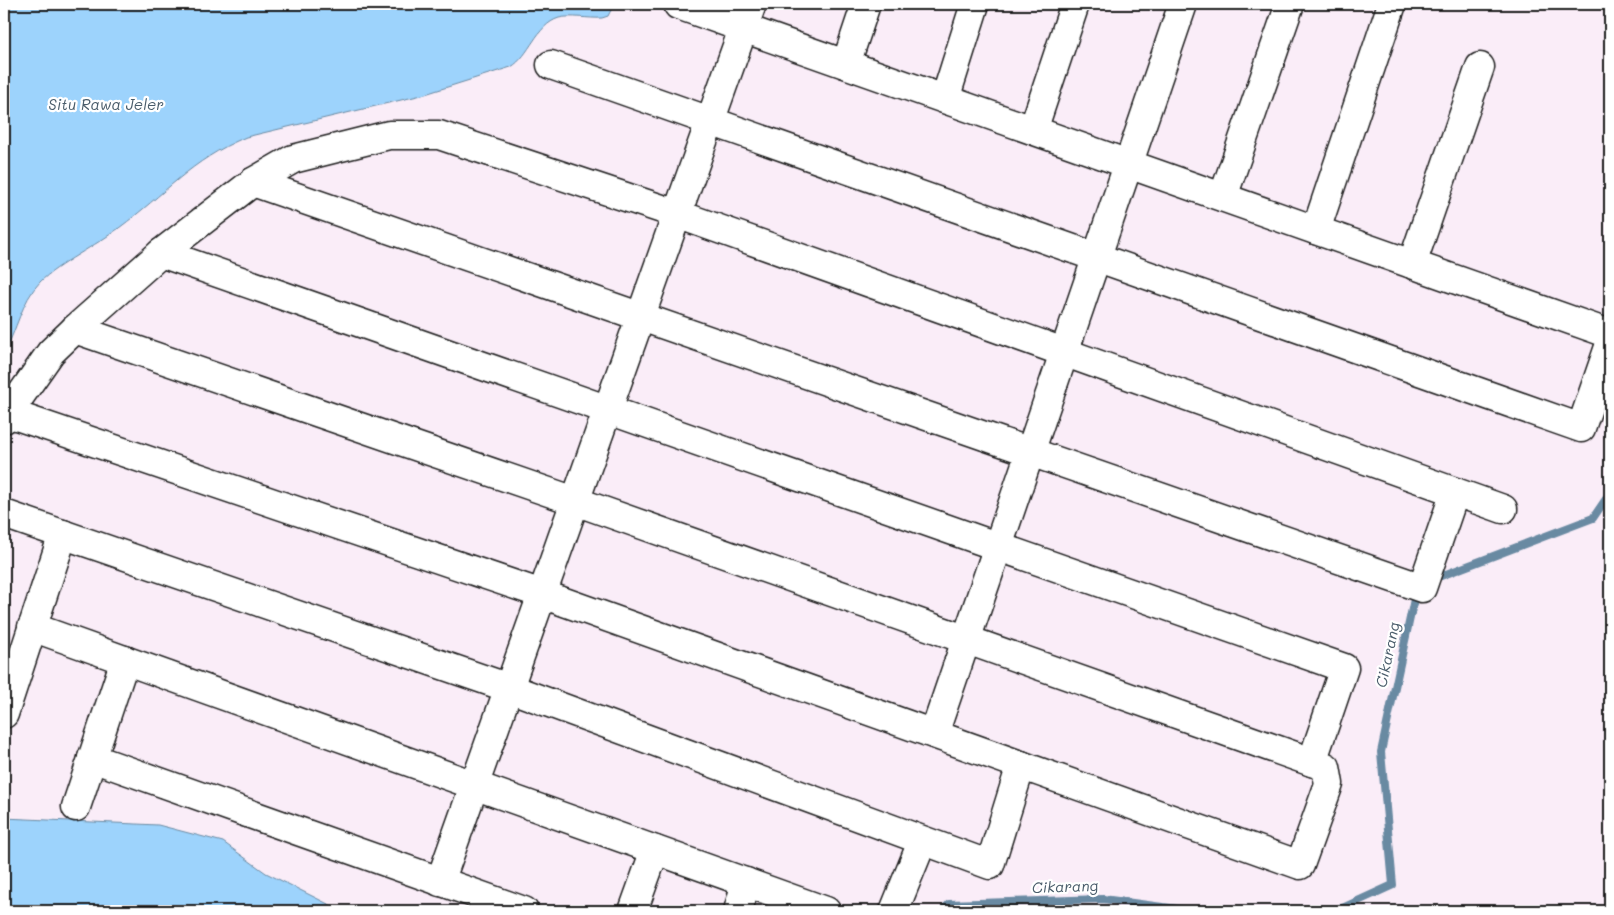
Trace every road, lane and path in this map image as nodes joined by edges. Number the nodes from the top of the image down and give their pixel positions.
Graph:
1 (866, 4) edge
2 (975, 4) edge
3 (1075, 4) edge
4 (1183, 4) edge
5 (1290, 4) edge
6 (1392, 4) edge
7 (678, 5) dead end
8 (748, 16) edge
9 (846, 64) junction
10 (551, 65) dead end
11 (1480, 67) dead end
12 (945, 99) junction
13 (710, 121) junction
14 (1033, 130) junction
15 (1129, 164) junction
16 (252, 182) junction
17 (1223, 197) junction
18 (677, 214) junction
19 (1316, 230) junction
20 (161, 253) junction
21 (1098, 258) junction
22 (1412, 264) junction
23 (640, 317) junction
24 (74, 329) junction
25 (1610, 334) edge
26 (1610, 344) edge
27 (1065, 353) junction
28 (608, 410) junction
29 (6, 416) edge
30 (1031, 452) junction
31 (1456, 492) junction
32 (575, 501) junction
33 (1503, 509) dead end
34 (4, 514) edge
35 (63, 534) junction
36 (998, 546) junction
37 (542, 594) junction
38 (32, 627) junction
39 (967, 640) junction
40 (125, 660) junction
41 (509, 688) junction
42 (4, 714) edge
43 (934, 734) junction
44 (92, 758) junction
45 (1312, 762) junction
46 (1020, 765) junction
47 (475, 785) junction
48 (76, 807) dead end
49 (922, 842) junction
50 (655, 850) junction
51 (440, 882) junction
52 (746, 882) junction
53 (524, 911) edge
54 (633, 911) edge
55 (738, 911) edge
56 (826, 911) edge
57 (894, 911) edge

1 - 9 street
2 - 12 street
3 - 14 street
4 - 15 street
5 - 17 street
6 - 19 street
7 - 8 street
8 - 9 street
8 - 13 street
9 - 12 street
10 - 13 street
11 - 22 street
12 - 14 street
13 - 18 street
13 - 21 street
14 - 15 street
15 - 17 street
15 - 21 street
16 - 18 street
16 - 20 street
16 - 23 street
17 - 19 street
18 - 23 street
18 - 27 street
19 - 22 street
20 - 24 street
20 - 28 street
21 - 26 street
21 - 27 street
22 - 25 street
23 - 28 street
23 - 30 street
24 - 29 street
24 - 32 street
27 - 30 street
27 - 31 street
28 - 32 street
28 - 36 street
29 - 37 street
30 - 31 street
30 - 36 street
31 - 33 street
32 - 37 street
32 - 39 street
34 - 35 street
35 - 38 street
35 - 41 street
36 - 39 street
36 - 45 street
37 - 41 street
37 - 43 street
38 - 40 street
38 - 42 street
39 - 43 street
39 - 45 street
40 - 44 street
40 - 47 street
41 - 47 street
41 - 49 street
43 - 46 street
44 - 48 street
44 - 51 street
45 - 46 street
46 - 49 street
47 - 50 street
47 - 51 street
49 - 57 street
50 - 52 street
50 - 54 street
51 - 53 street
52 - 55 street
52 - 56 street

